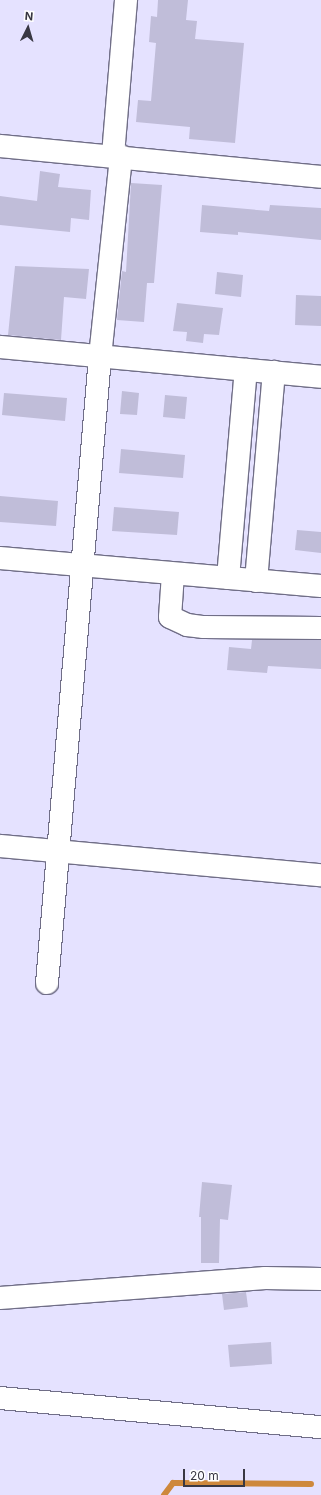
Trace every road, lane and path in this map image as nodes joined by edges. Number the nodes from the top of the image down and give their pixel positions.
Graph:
1 (126, 0) edge
2 (0, 146) edge
3 (117, 155) junction
4 (321, 177) edge
5 (0, 347) edge
6 (100, 357) junction
7 (246, 370) junction
8 (274, 372) junction
9 (321, 377) edge
10 (0, 558) edge
11 (83, 565) junction
12 (173, 574) junction
13 (228, 578) junction
14 (256, 581) junction
15 (321, 586) edge
16 (321, 628) edge
17 (0, 846) edge
18 (58, 851) junction
19 (321, 875) edge
20 (46, 982) dead end
21 (321, 1278) edge
22 (0, 1298) edge
23 (0, 1398) edge
24 (321, 1427) edge

1 - 3 street
2 - 3 street
3 - 4 street
3 - 6 street
5 - 6 street
6 - 7 street
6 - 11 street
7 - 8 street
7 - 13 street
8 - 9 street
8 - 14 street
10 - 11 street
11 - 12 street
11 - 18 street
12 - 13 street
12 - 16 street
13 - 14 street
14 - 15 street
17 - 18 street
18 - 19 street
18 - 20 street
21 - 22 street
23 - 24 street

